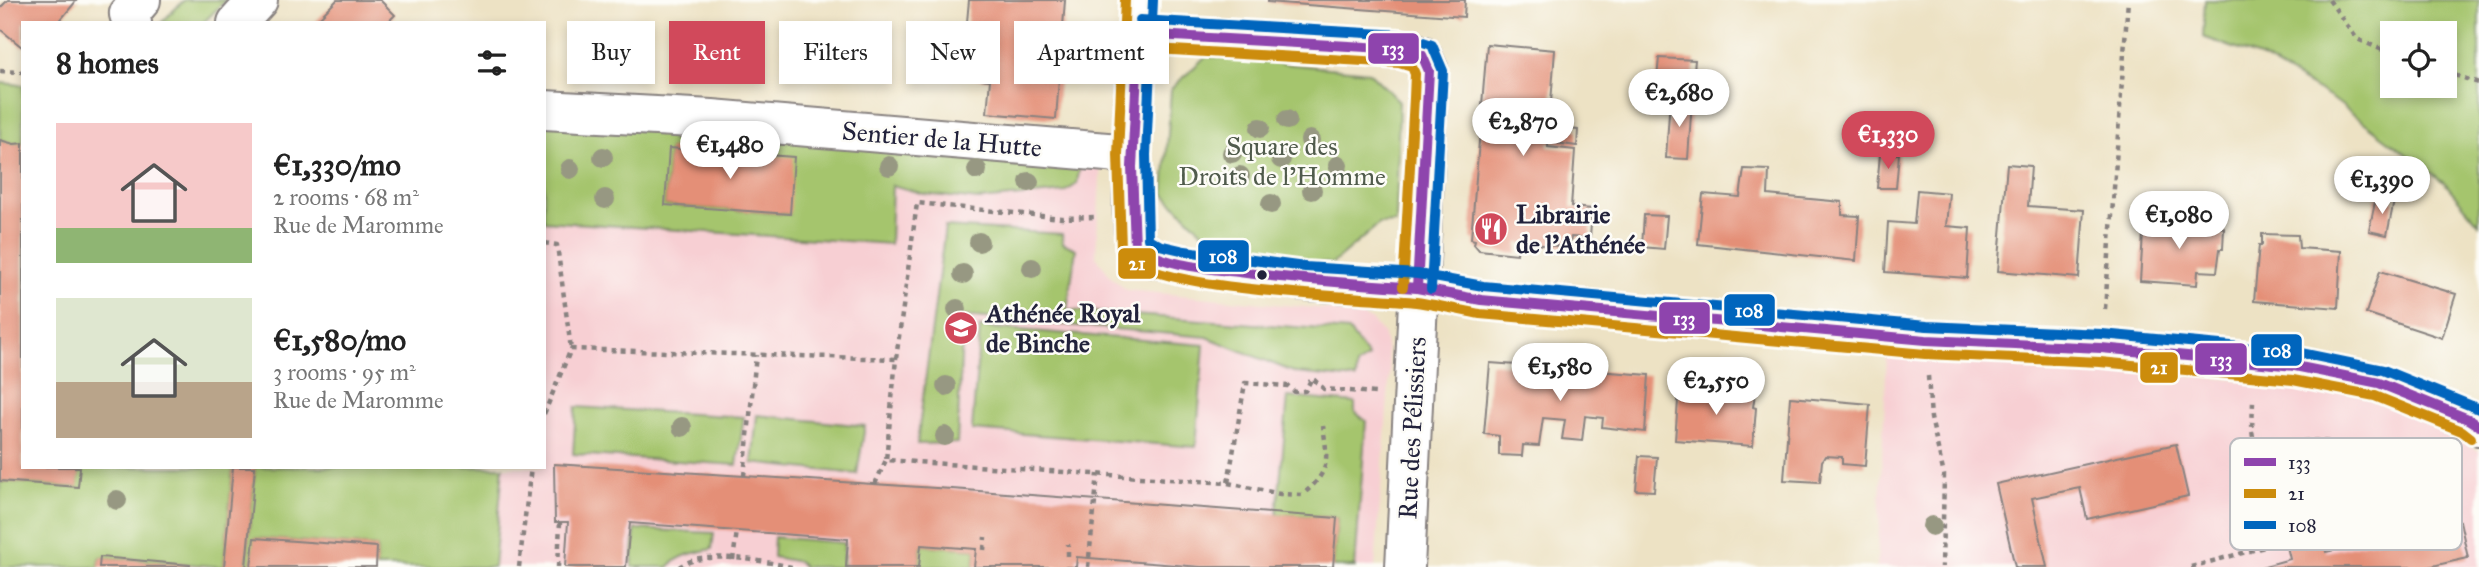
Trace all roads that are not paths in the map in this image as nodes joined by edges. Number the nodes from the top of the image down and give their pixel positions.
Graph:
1 (142, 0) edge
2 (258, 0) edge
3 (1139, 17) edge
4 (131, 21) edge
5 (239, 21) edge
6 (546, 110) edge
7 (1131, 154) junction
8 (1417, 288) junction
9 (2474, 422) edge
10 (1405, 567) edge

1 - 4 street
2 - 5 street
3 - 7 street
3 - 8 street, Rue des Pélissiers
6 - 7 street, Sentier de la Hutte
7 - 8 street
8 - 9 street
8 - 10 street, Rue des Pélissiers

